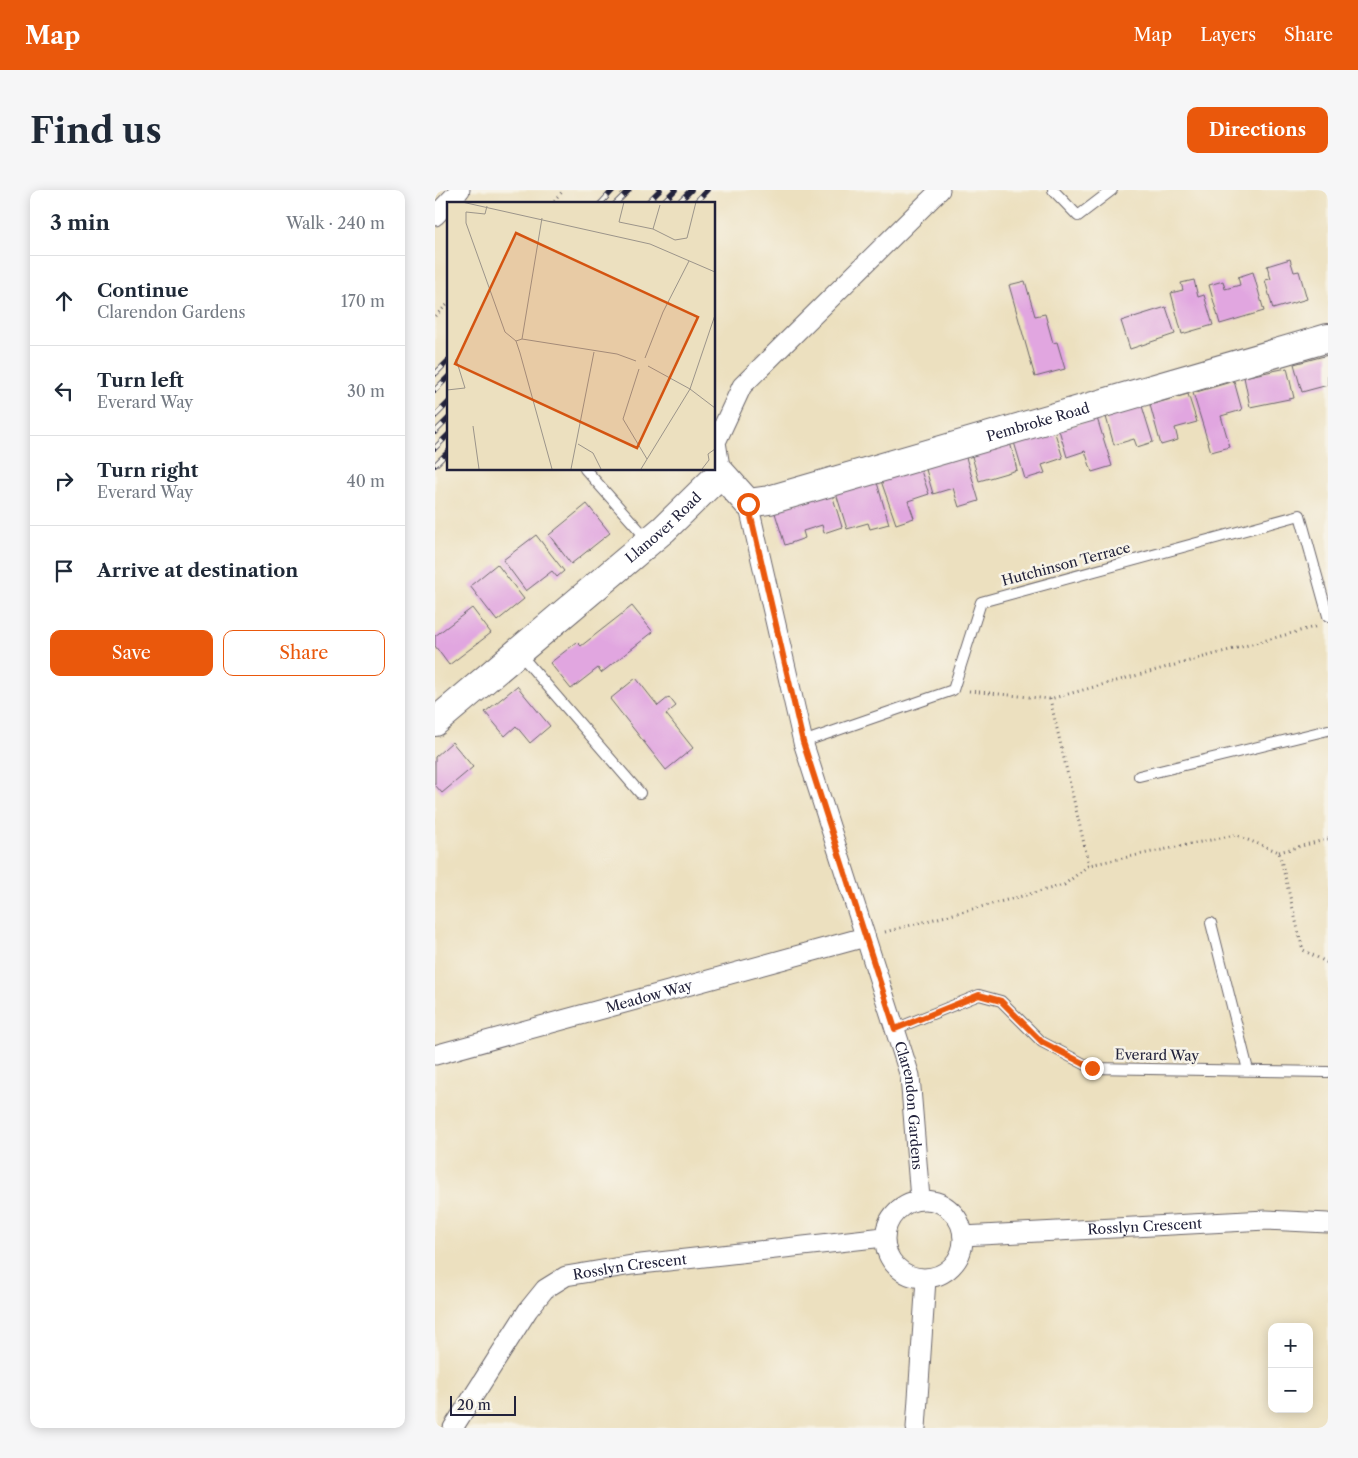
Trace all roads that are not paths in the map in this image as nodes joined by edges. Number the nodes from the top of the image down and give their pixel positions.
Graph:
1 (460, 190) edge
2 (940, 190) edge
3 (1053, 190) edge
4 (1112, 190) edge
5 (448, 202) edge
6 (447, 204) edge
7 (435, 216) edge
8 (1328, 338) edge
9 (586, 470) edge
10 (721, 473) junction
11 (748, 504) junction
12 (649, 541) junction
13 (1328, 616) edge
14 (518, 652) junction
15 (435, 722) edge
16 (1328, 730) edge
17 (803, 742) junction
18 (1139, 776) dead end
19 (640, 793) dead end
20 (1211, 923) dead end
21 (865, 937) junction
22 (895, 1029) junction
23 (435, 1055) edge
24 (1248, 1070) junction
25 (1328, 1072) edge
26 (920, 1200) junction
27 (1328, 1224) edge
28 (963, 1236) junction
29 (884, 1237) junction
30 (926, 1279) junction
31 (453, 1428) edge
32 (916, 1428) edge

1 - 5 street
2 - 10 street
3 - 4 lane
6 - 7 street
8 - 11 street, Pembroke Road
9 - 12 lane
10 - 11 street, Clarendon Gardens
10 - 12 street, Llanover Road
11 - 17 street, Clarendon Gardens
12 - 14 street, Llanover Road
13 - 17 lane, Hutchinson Terrace
14 - 15 street, Llanover Road
14 - 19 lane
16 - 18 lane
17 - 21 street, Clarendon Gardens
20 - 24 lane
21 - 22 street, Clarendon Gardens
21 - 23 street, Meadow Way
22 - 24 lane, Everard Way
22 - 26 street, Clarendon Gardens
24 - 25 lane, Everard Way
26 - 28 street
26 - 29 street
27 - 28 street, Rosslyn Crescent
28 - 30 street
29 - 30 street
29 - 31 street, Rosslyn Crescent
30 - 32 street

